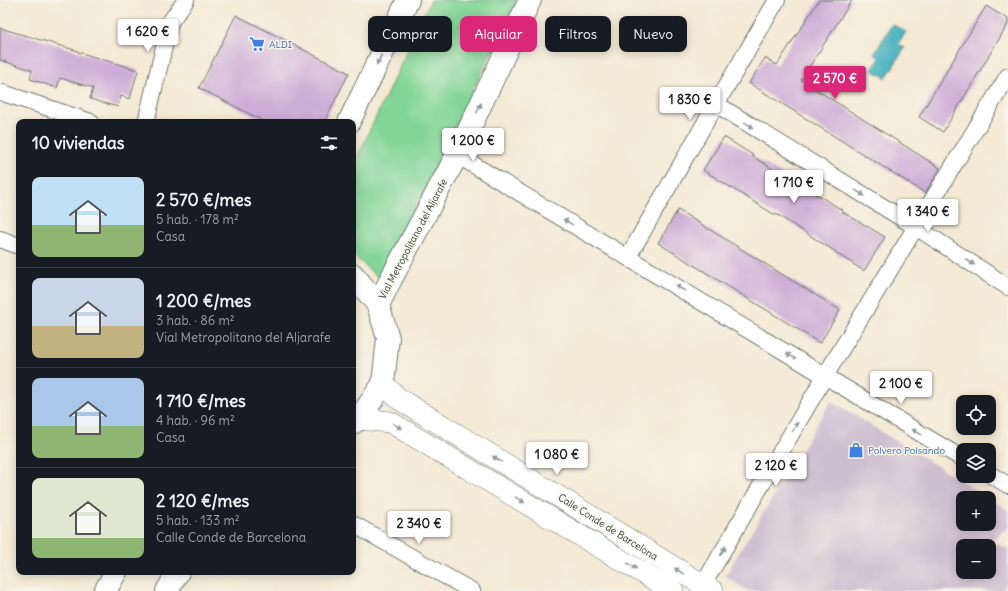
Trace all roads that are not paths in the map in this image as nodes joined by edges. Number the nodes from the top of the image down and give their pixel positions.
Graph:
1 (186, 0) edge
2 (408, 0) edge
3 (530, 0) edge
4 (777, 0) edge
5 (1008, 76) edge
6 (0, 92) edge
7 (716, 104) junction
8 (82, 119) edge
9 (147, 119) edge
10 (350, 119) edge
11 (457, 155) junction
12 (916, 227) junction
13 (0, 239) edge
14 (16, 245) edge
15 (628, 257) junction
16 (356, 277) edge
17 (1008, 287) edge
18 (378, 305) junction
19 (825, 376) junction
20 (383, 384) junction
21 (356, 421) edge
22 (956, 455) edge
23 (996, 478) edge
24 (1008, 485) edge
25 (356, 526) edge
26 (114, 575) edge
27 (176, 575) edge
28 (662, 588) edge
29 (708, 588) edge
30 (105, 591) edge
31 (166, 591) edge
32 (472, 591) edge

1 - 9 street
2 -> 10 main road
11 -> 3 main road, Vial Metropolitano del Aljarafe
4 - 7 street
5 - 12 street
6 - 8 street
7 -> 12 street
7 - 15 street
15 -> 11 street
11 - 18 main road, Vial Metropolitano del Aljarafe
12 -> 17 street
12 - 19 street
13 - 14 street
19 -> 15 street
16 - 18 main road, Vial Metropolitano del Aljarafe
18 - 20 main road, Vial Metropolitano del Aljarafe
22 -> 19 street
29 -> 19 street
20 - 21 main road, Vial Metropolitano del Aljarafe
29 -> 20 street, Calle Conde de Barcelona
21 -> 28 street, Calle Conde de Barcelona
23 - 24 street
25 - 32 street
26 - 30 main road
27 - 31 main road

